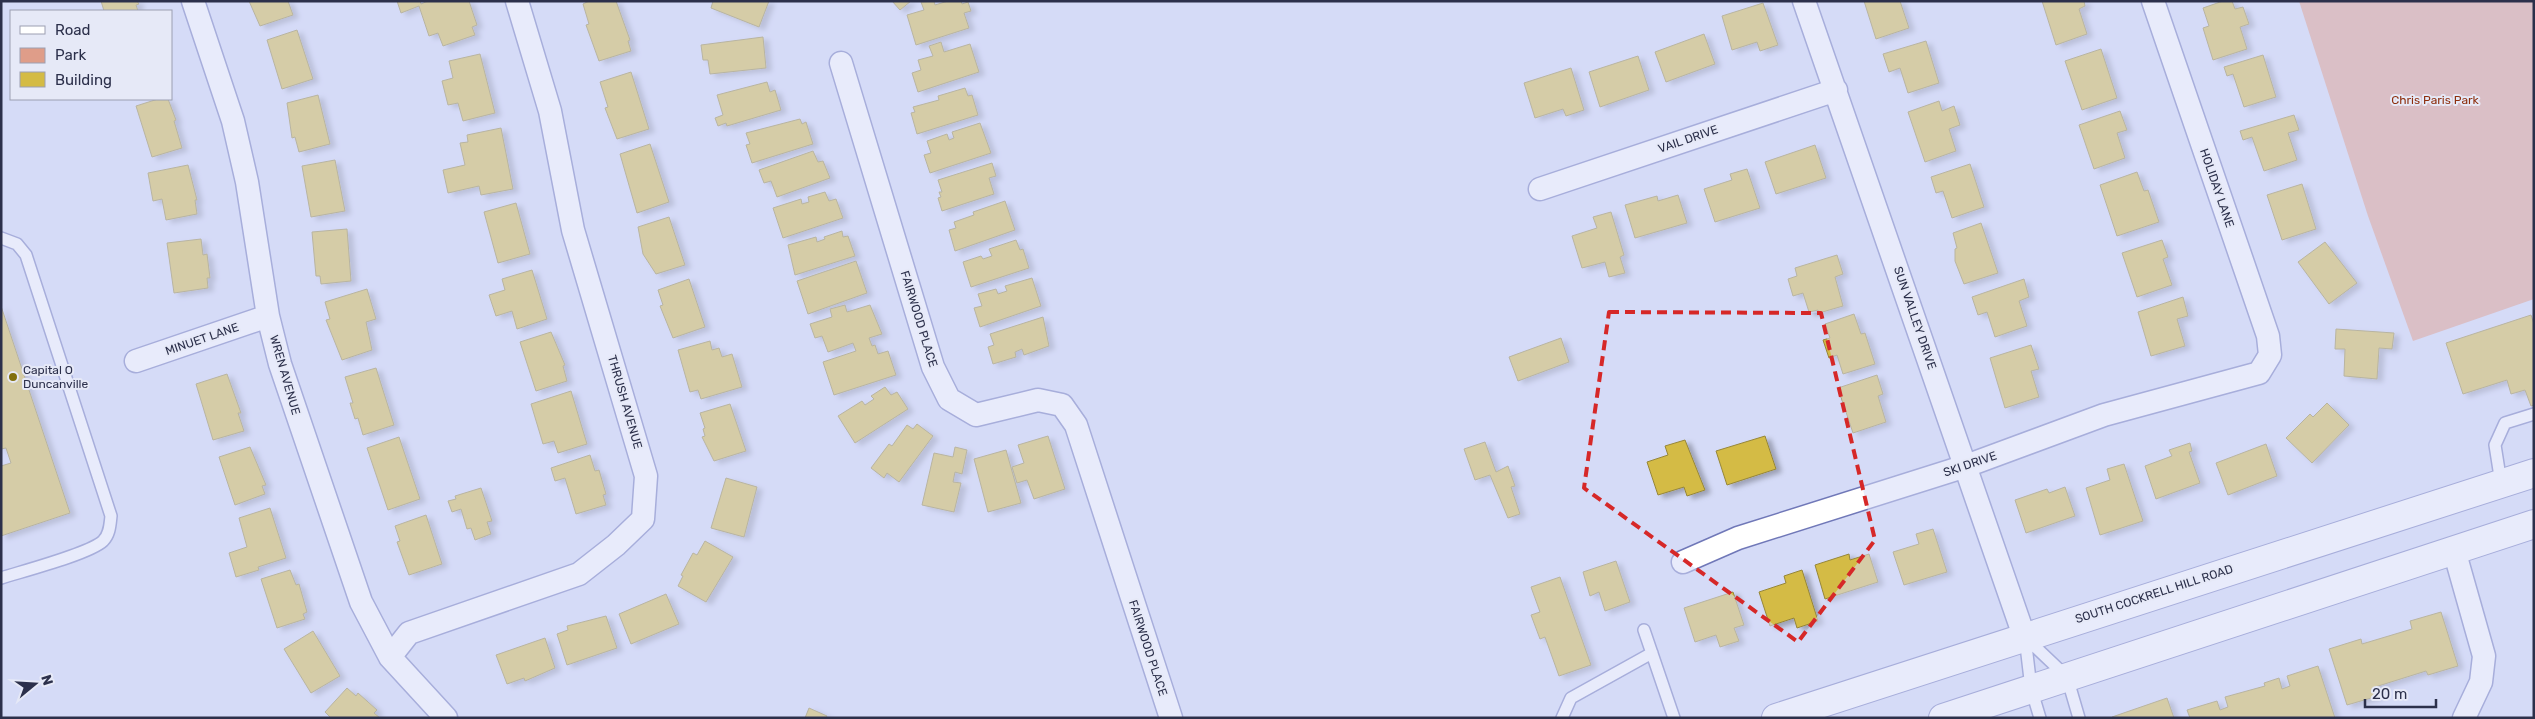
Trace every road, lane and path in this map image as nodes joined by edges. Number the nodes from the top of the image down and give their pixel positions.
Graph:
1 (193, 1) edge
2 (517, 1) edge
3 (1804, 1) edge
4 (2153, 1) edge
5 (841, 63) dead end
6 (1836, 90) junction
7 (1540, 189) dead end
8 (1, 238) edge
9 (268, 316) junction
10 (136, 361) dead end
11 (2259, 373) joint
12 (2534, 414) edge
13 (1966, 466) junction
14 (2534, 472) edge
15 (2501, 483) junction
16 (2534, 524) edge
17 (2454, 550) junction
18 (1684, 562) dead end
19 (1, 578) edge
20 (1644, 630) dead end
21 (2024, 636) junction
22 (1652, 654) junction
23 (390, 657) junction
24 (2067, 677) junction
25 (2031, 688) junction
26 (446, 718) edge
27 (1171, 718) edge
28 (1562, 718) edge
29 (1674, 718) edge
30 (1776, 718) edge
31 (1943, 718) edge
32 (2040, 718) edge
33 (2079, 718) edge
34 (2464, 718) edge

1 - 9 street, WREN AVENUE
2 - 23 street, THRUSH AVENUE
3 - 6 street, SUN VALLEY DRIVE
4 - 11 street, HOLIDAY LANE
5 - 27 street, FAIRWOOD PLACE
6 - 7 street, VAIL DRIVE
6 - 13 street, SUN VALLEY DRIVE
8 - 19 lane
9 - 10 street, MINUET LANE
9 - 23 street, WREN AVENUE
11 - 13 street, SKI DRIVE
12 - 15 lane
13 - 18 street, SKI DRIVE
13 - 21 street, SUN VALLEY DRIVE
14 - 15 main road, SOUTH COCKRELL HILL ROAD
15 - 21 main road, SOUTH COCKRELL HILL ROAD
16 - 17 main road
17 - 24 main road
17 - 34 street
20 - 22 lane
21 - 24 lane
21 - 25 lane
21 - 30 main road, SOUTH COCKRELL HILL ROAD
22 - 28 lane
22 - 29 lane
23 - 26 street, WREN AVENUE
24 - 25 main road
24 - 33 lane
25 - 31 main road
25 - 32 lane

